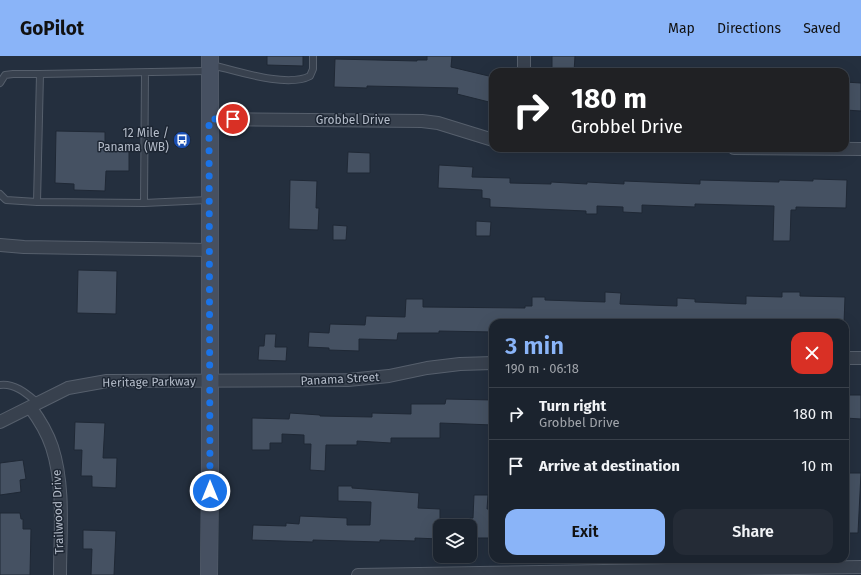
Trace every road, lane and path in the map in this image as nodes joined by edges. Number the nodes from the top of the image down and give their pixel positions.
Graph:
1 (313, 56) edge
2 (524, 56) edge
3 (210, 64) edge
4 (524, 68) edge
5 (145, 73) junction
6 (40, 74) junction
7 (0, 82) edge
8 (209, 119) junction
9 (489, 139) edge
10 (849, 150) edge
11 (861, 150) edge
12 (0, 194) edge
13 (210, 200) junction
14 (38, 202) junction
15 (144, 203) junction
16 (0, 245) edge
17 (210, 250) junction
18 (849, 358) edge
19 (861, 358) edge
20 (489, 363) edge
21 (210, 381) junction
22 (0, 384) edge
23 (34, 405) junction
24 (0, 422) edge
25 (861, 567) edge
26 (60, 575) edge
27 (209, 575) edge
28 (358, 575) edge

1 - 3 lane
2 - 4 street
3 - 5 lane
3 - 8 main road
5 - 6 lane
5 - 15 lane
6 - 7 lane
6 - 14 lane
8 - 9 street, Grobbel Drive
8 - 13 main road
10 - 11 street
12 - 14 lane
13 - 15 lane
13 - 17 main road
14 - 15 lane
16 - 17 street
17 - 21 main road
18 - 19 street
20 - 21 street, Panama Street
21 - 23 street, Heritage Parkway
21 - 27 main road
22 - 23 lane
23 - 24 street, Heritage Parkway
23 - 26 street, Trailwood Drive
25 - 28 street

